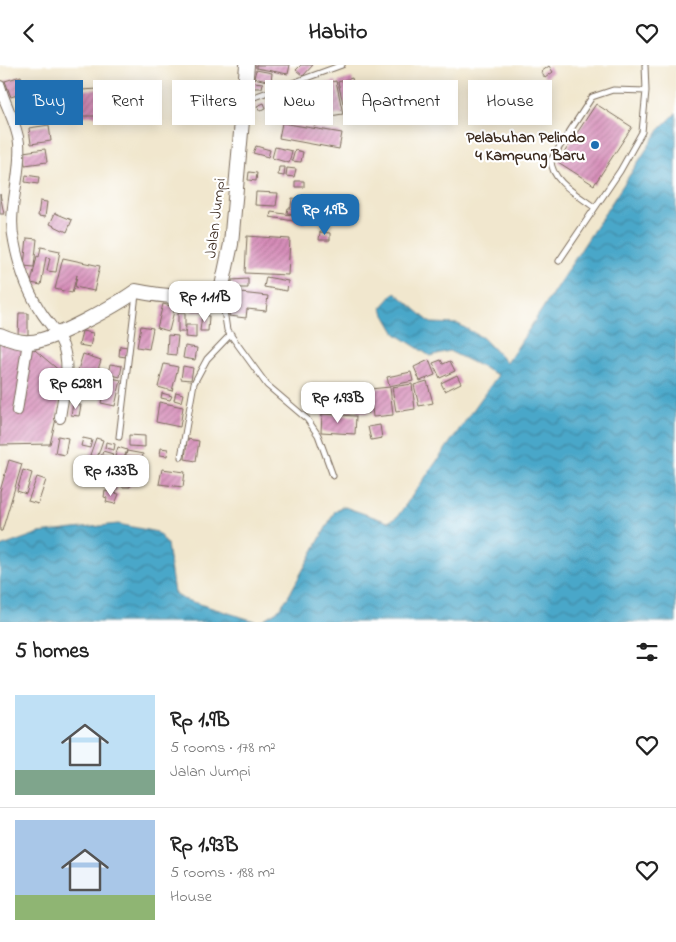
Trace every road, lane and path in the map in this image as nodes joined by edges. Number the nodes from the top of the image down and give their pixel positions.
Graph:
1 (247, 65) edge
2 (340, 65) edge
3 (645, 65) edge
4 (246, 80) edge
5 (0, 86) edge
6 (646, 91) junction
7 (255, 97) edge
8 (243, 125) edge
9 (594, 207) junction
10 (559, 261) dead end
11 (136, 291) junction
12 (221, 291) junction
13 (57, 333) junction
14 (0, 335) edge
15 (231, 335) junction
16 (28, 342) junction
17 (17, 411) dead end
18 (60, 418) dead end
19 (119, 437) dead end
20 (180, 457) dead end
21 (333, 476) dead end

1 - 4 street, Jalan Jumpi
2 - 7 lane
3 - 6 lane
5 - 13 street
6 - 9 lane
6 - 9 lane
8 - 12 street, Jalan Jumpi
9 - 10 lane
11 - 12 street
11 - 13 street
11 - 19 lane
12 - 15 lane
13 - 16 street
13 - 18 street
14 - 16 street
15 - 20 lane
15 - 21 lane
16 - 17 street

